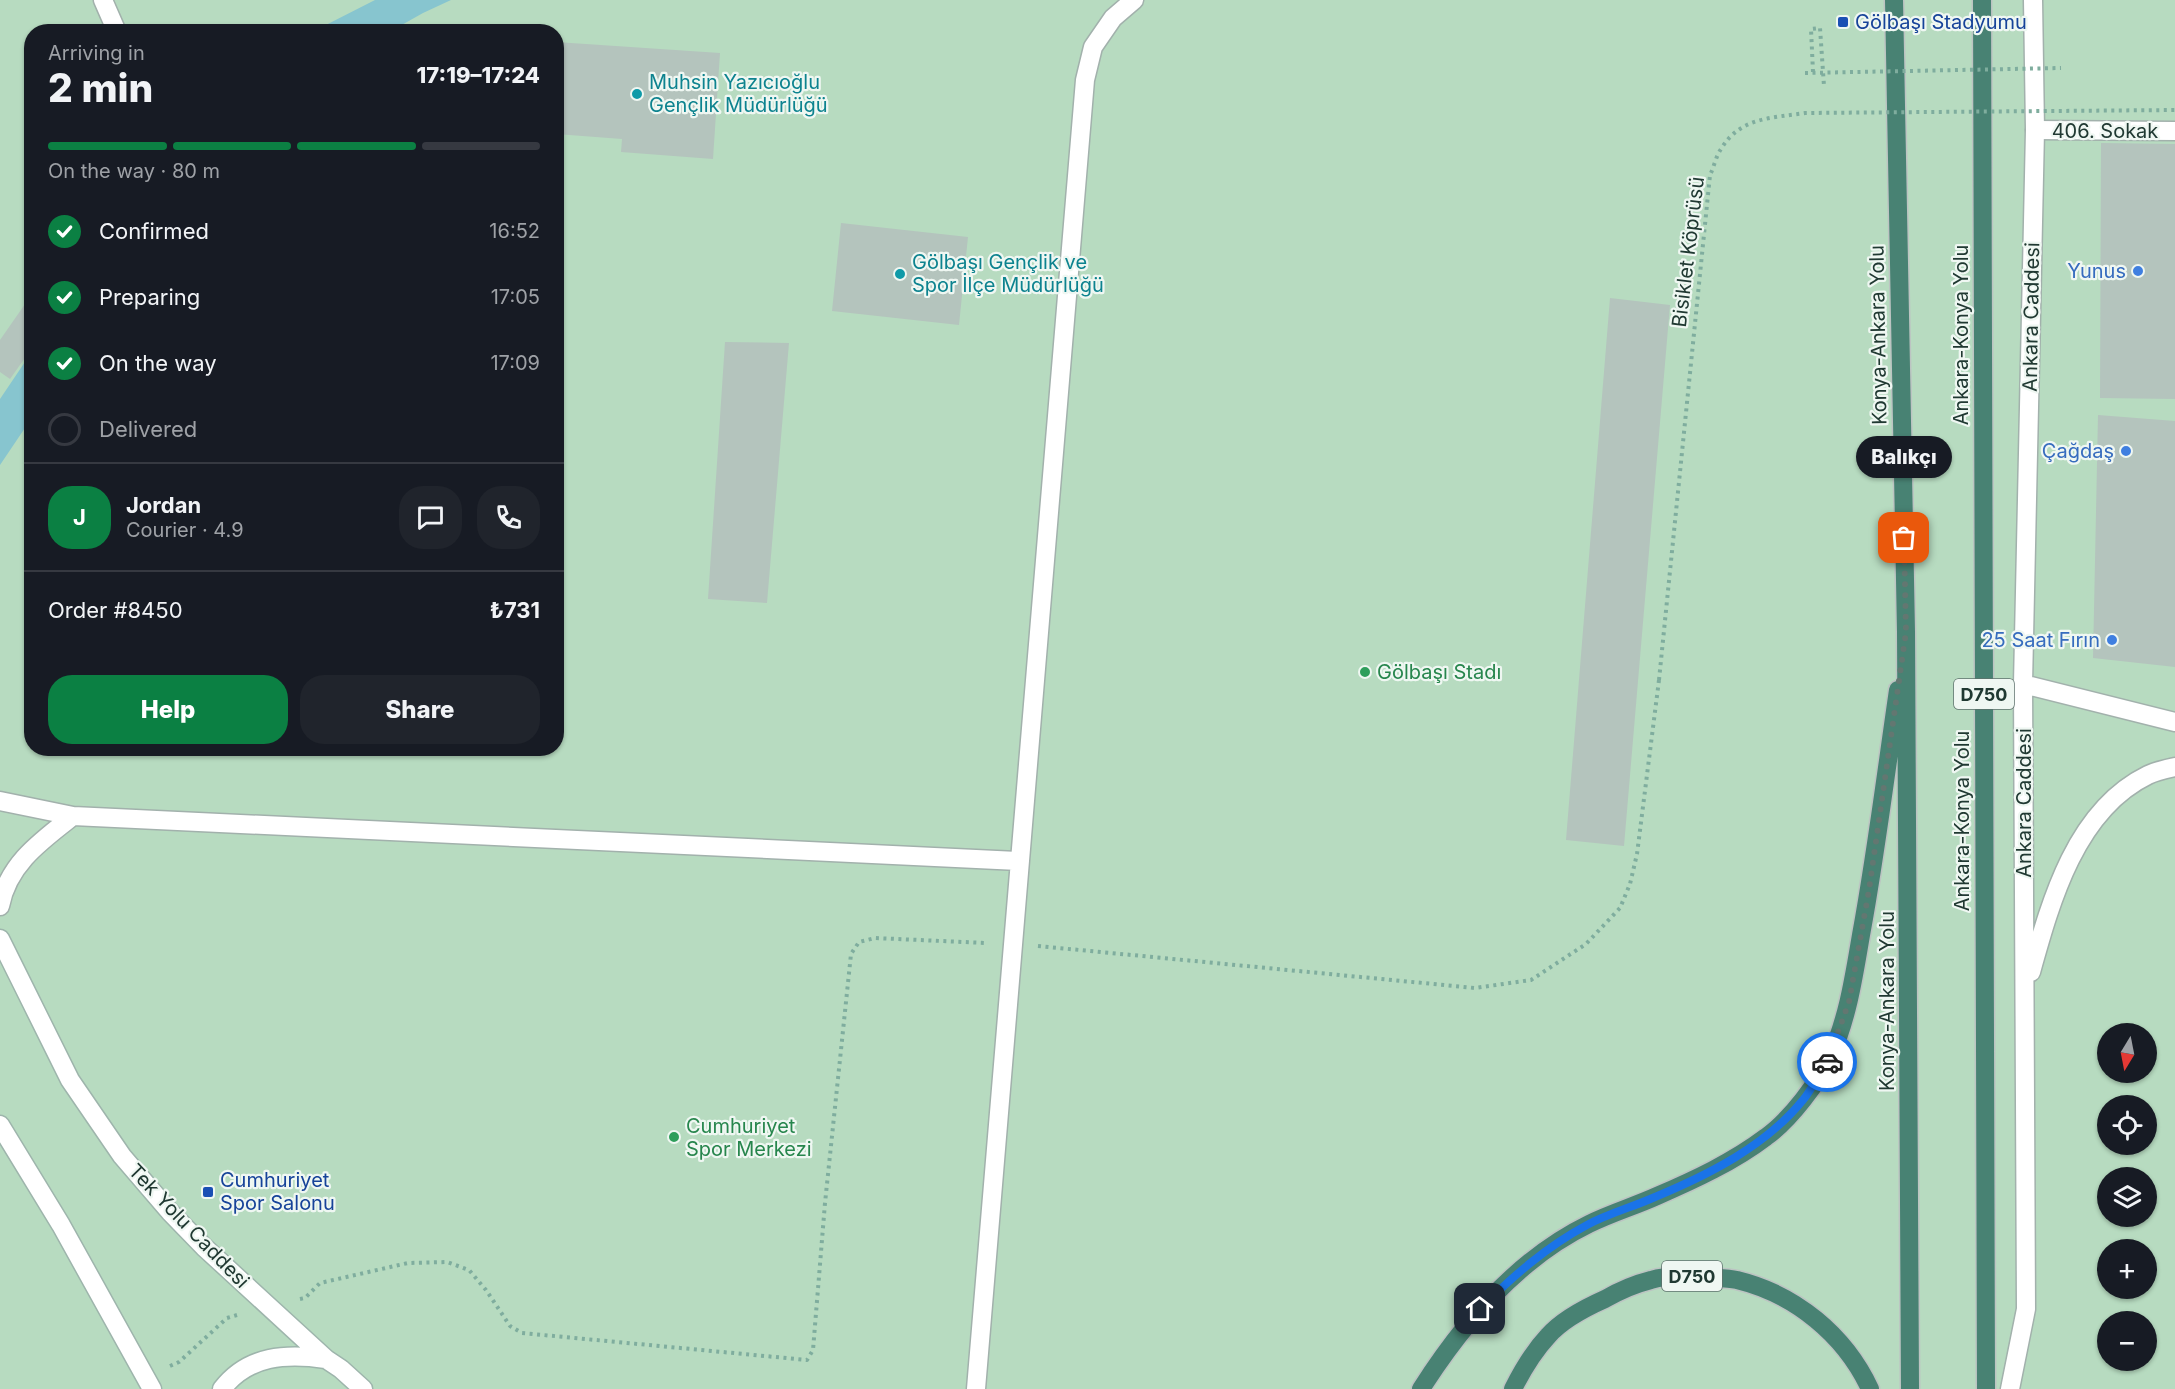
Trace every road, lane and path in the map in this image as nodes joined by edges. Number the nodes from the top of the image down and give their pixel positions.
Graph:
1 (103, 0) edge
2 (1134, 0) edge
3 (1894, 0) edge
4 (1982, 0) edge
5 (2033, 0) edge
6 (114, 24) edge
7 (2061, 68) dead end
8 (1814, 72) junction
9 (1805, 73) dead end
10 (1824, 86) dead end
11 (2175, 110) edge
12 (2035, 130) junction
13 (2175, 131) edge
14 (1906, 632) junction
15 (2023, 684) junction
16 (2175, 722) edge
17 (2175, 767) edge
18 (0, 801) edge
19 (73, 816) junction
20 (1020, 861) junction
21 (0, 906) edge
22 (0, 939) edge
23 (982, 943) dead end
24 (1037, 945) dead end
25 (2025, 994) junction
26 (0, 1125) edge
27 (270, 1308) junction
28 (326, 1359) junction
29 (149, 1382) edge
30 (357, 1386) edge
31 (222, 1389) edge
32 (976, 1389) edge
33 (1421, 1389) edge
34 (1513, 1389) edge
35 (1869, 1389) edge
36 (1911, 1389) edge
37 (1986, 1389) edge
38 (2010, 1389) edge

1 - 6 street
2 - 20 street
3 - 14 highway, Konya-Ankara Yolu
4 - 37 highway, Ankara-Konya Yolu / D750
5 - 12 street, Ankara Caddesi
7 - 8 path, bridge
8 - 9 path, bridge
8 - 10 path
11 - 24 path, Bisiklet Köprüsü, bridge
12 - 13 street, 406. Sokak
12 - 15 street, Ankara Caddesi
14 - 33 highway
14 - 36 highway, Konya-Ankara Yolu
15 - 16 street
15 - 25 street, Ankara Caddesi
17 - 25 street
18 - 19 street
19 - 20 street
19 - 21 street
20 - 32 street
22 - 27 street, Tek Yolu Caddesi
23 - 27 path
25 - 38 street, Ankara Caddesi
26 - 29 street
27 - 28 street, Tek Yolu Caddesi
27 - 29 path
28 - 30 street, Tek Yolu Caddesi
28 - 31 street
34 - 35 highway, D750

